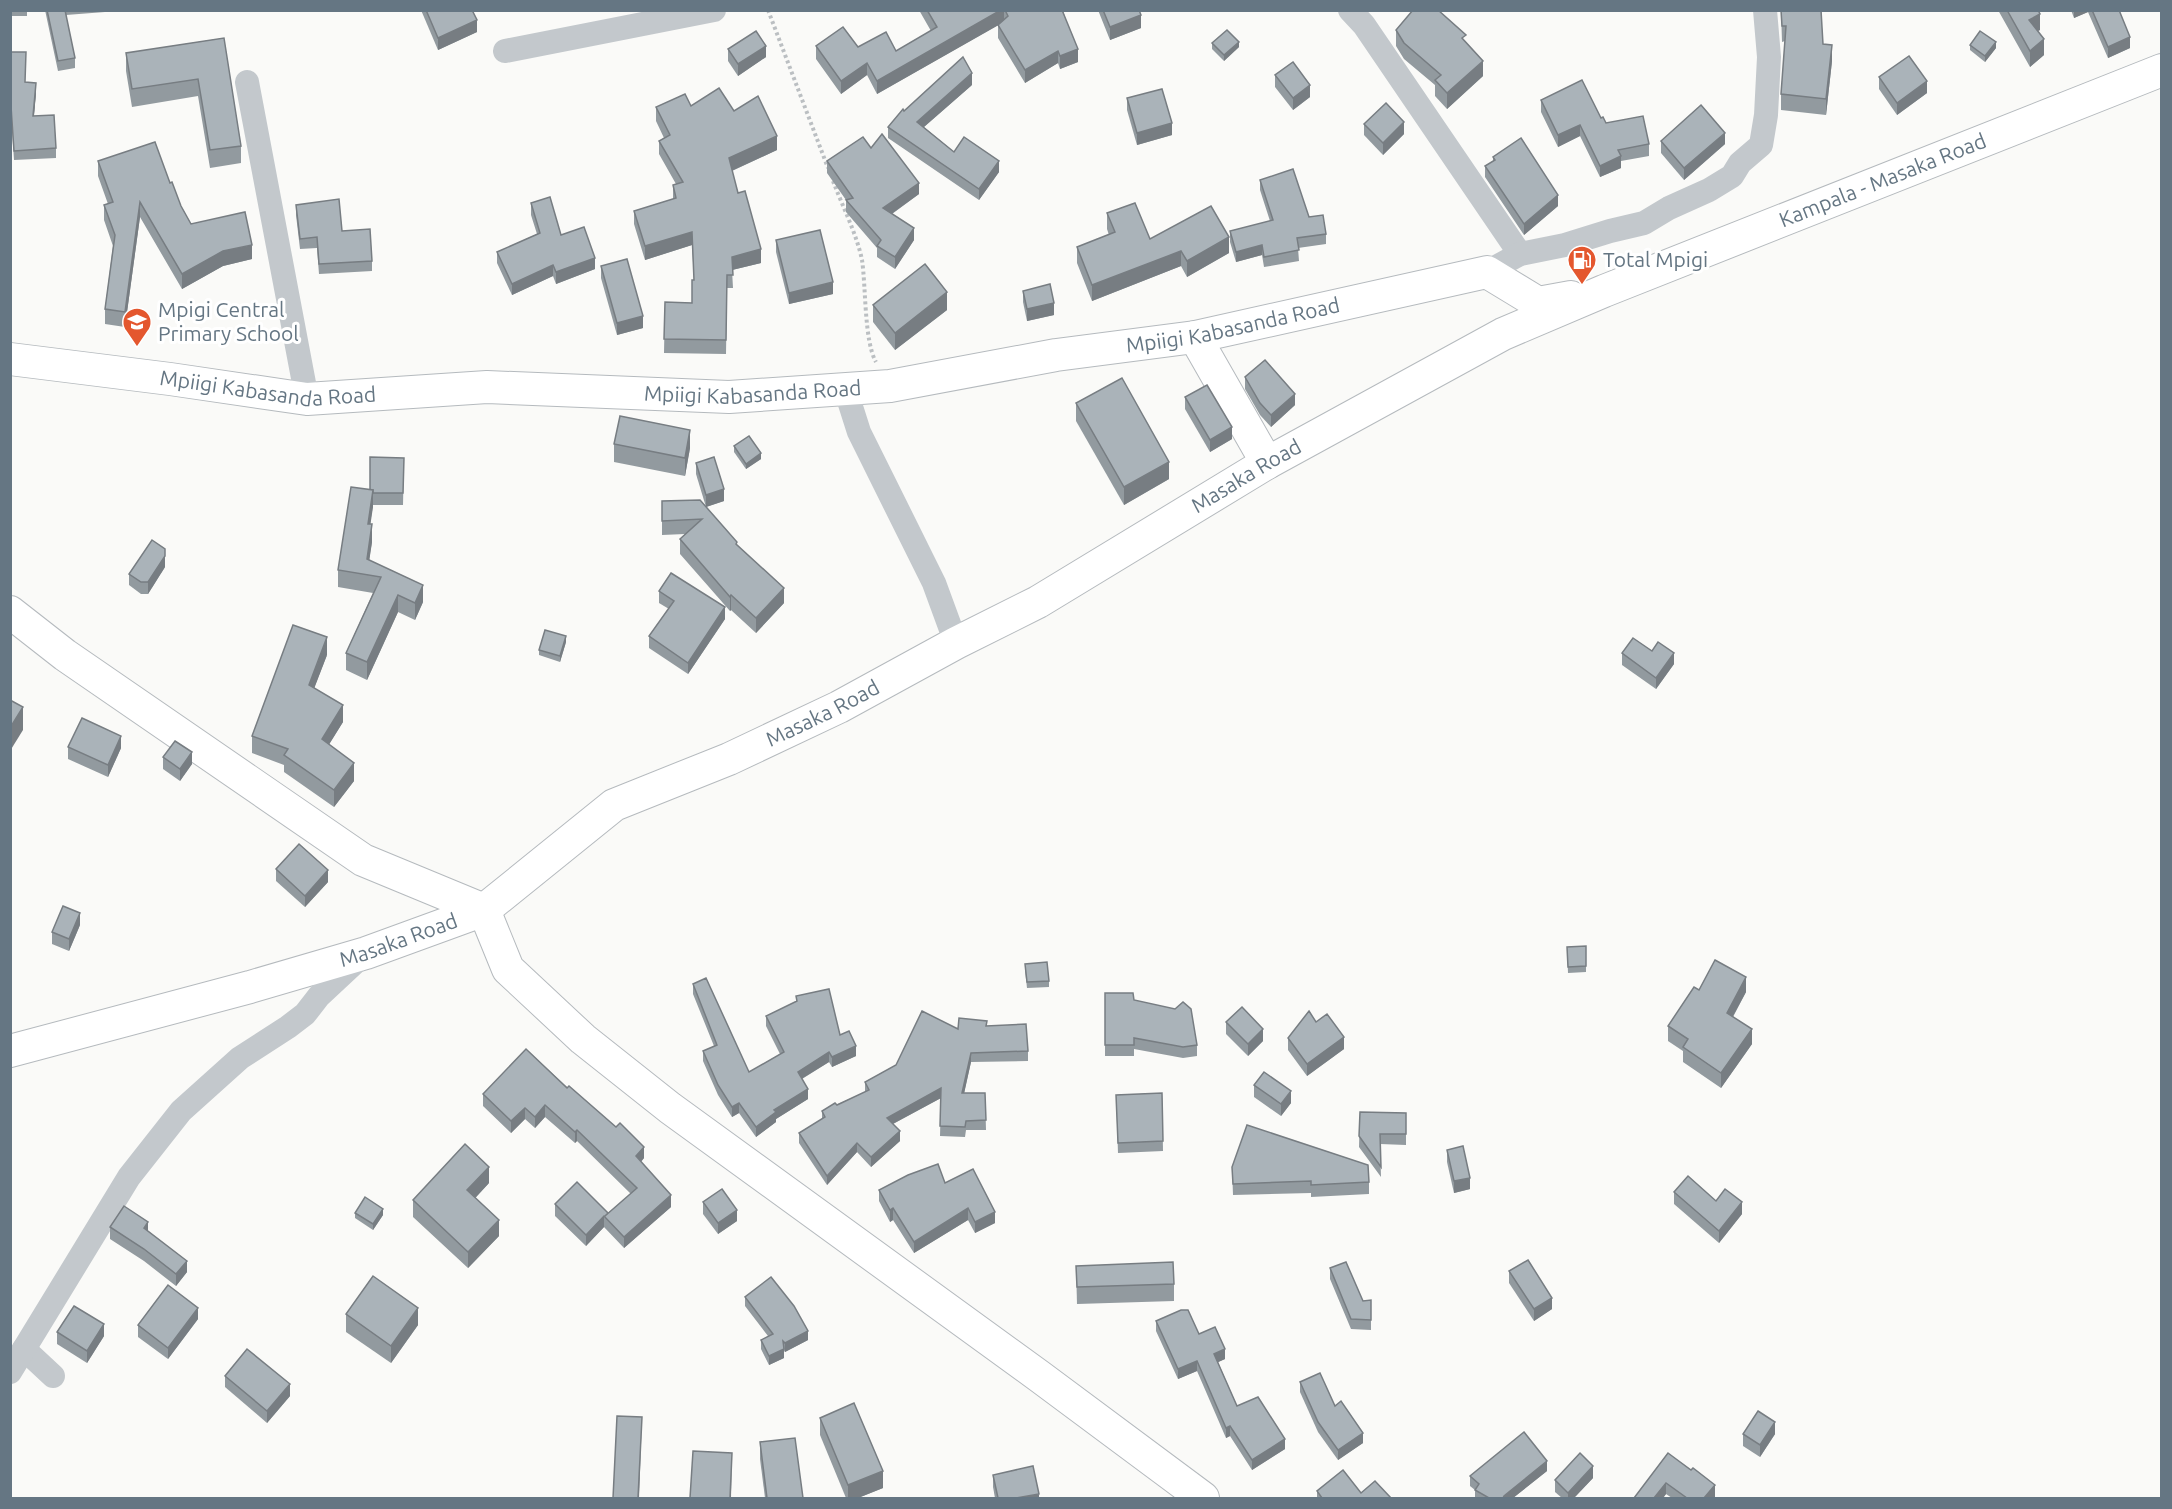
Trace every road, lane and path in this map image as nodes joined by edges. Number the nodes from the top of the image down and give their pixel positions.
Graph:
1 (714, 10) edge
2 (768, 10) edge
3 (1350, 10) edge
4 (1765, 10) edge
5 (505, 51) dead end
6 (2162, 70) edge
7 (248, 82) dead end
8 (1520, 254) junction
9 (1487, 272) junction
10 (1604, 291) junction
11 (1195, 337) junction
12 (10, 359) edge
13 (890, 386) junction
14 (844, 388) junction
15 (308, 399) junction
16 (1267, 463) junction
17 (10, 612) edge
18 (956, 643) junction
19 (484, 910) junction
20 (366, 953) junction
21 (10, 1051) edge
22 (24, 1349) junction
23 (10, 1372) edge
24 (53, 1376) dead end
25 (1203, 1498) edge

1 - 5 street
2 - 13 path
3 - 8 street
4 - 8 street
6 - 10 main road, Kampala - Masaka Road
7 - 15 street
8 - 9 street
9 - 10 main road
9 - 11 main road, Mpiigi Kabasanda Road
10 - 16 main road, Masaka Road
11 - 13 main road, Mpiigi Kabasanda Road
11 - 16 main road
12 - 15 main road, Mpiigi Kabasanda Road
13 - 14 main road, Mpiigi Kabasanda Road
14 - 15 main road, Mpiigi Kabasanda Road
14 - 18 street
16 - 18 main road, Masaka Road
17 - 19 main road
18 - 19 main road, Masaka Road
19 - 20 main road, Masaka Road
19 - 25 main road
20 - 21 main road, Masaka Road
20 - 22 street
22 - 23 street
22 - 24 street

